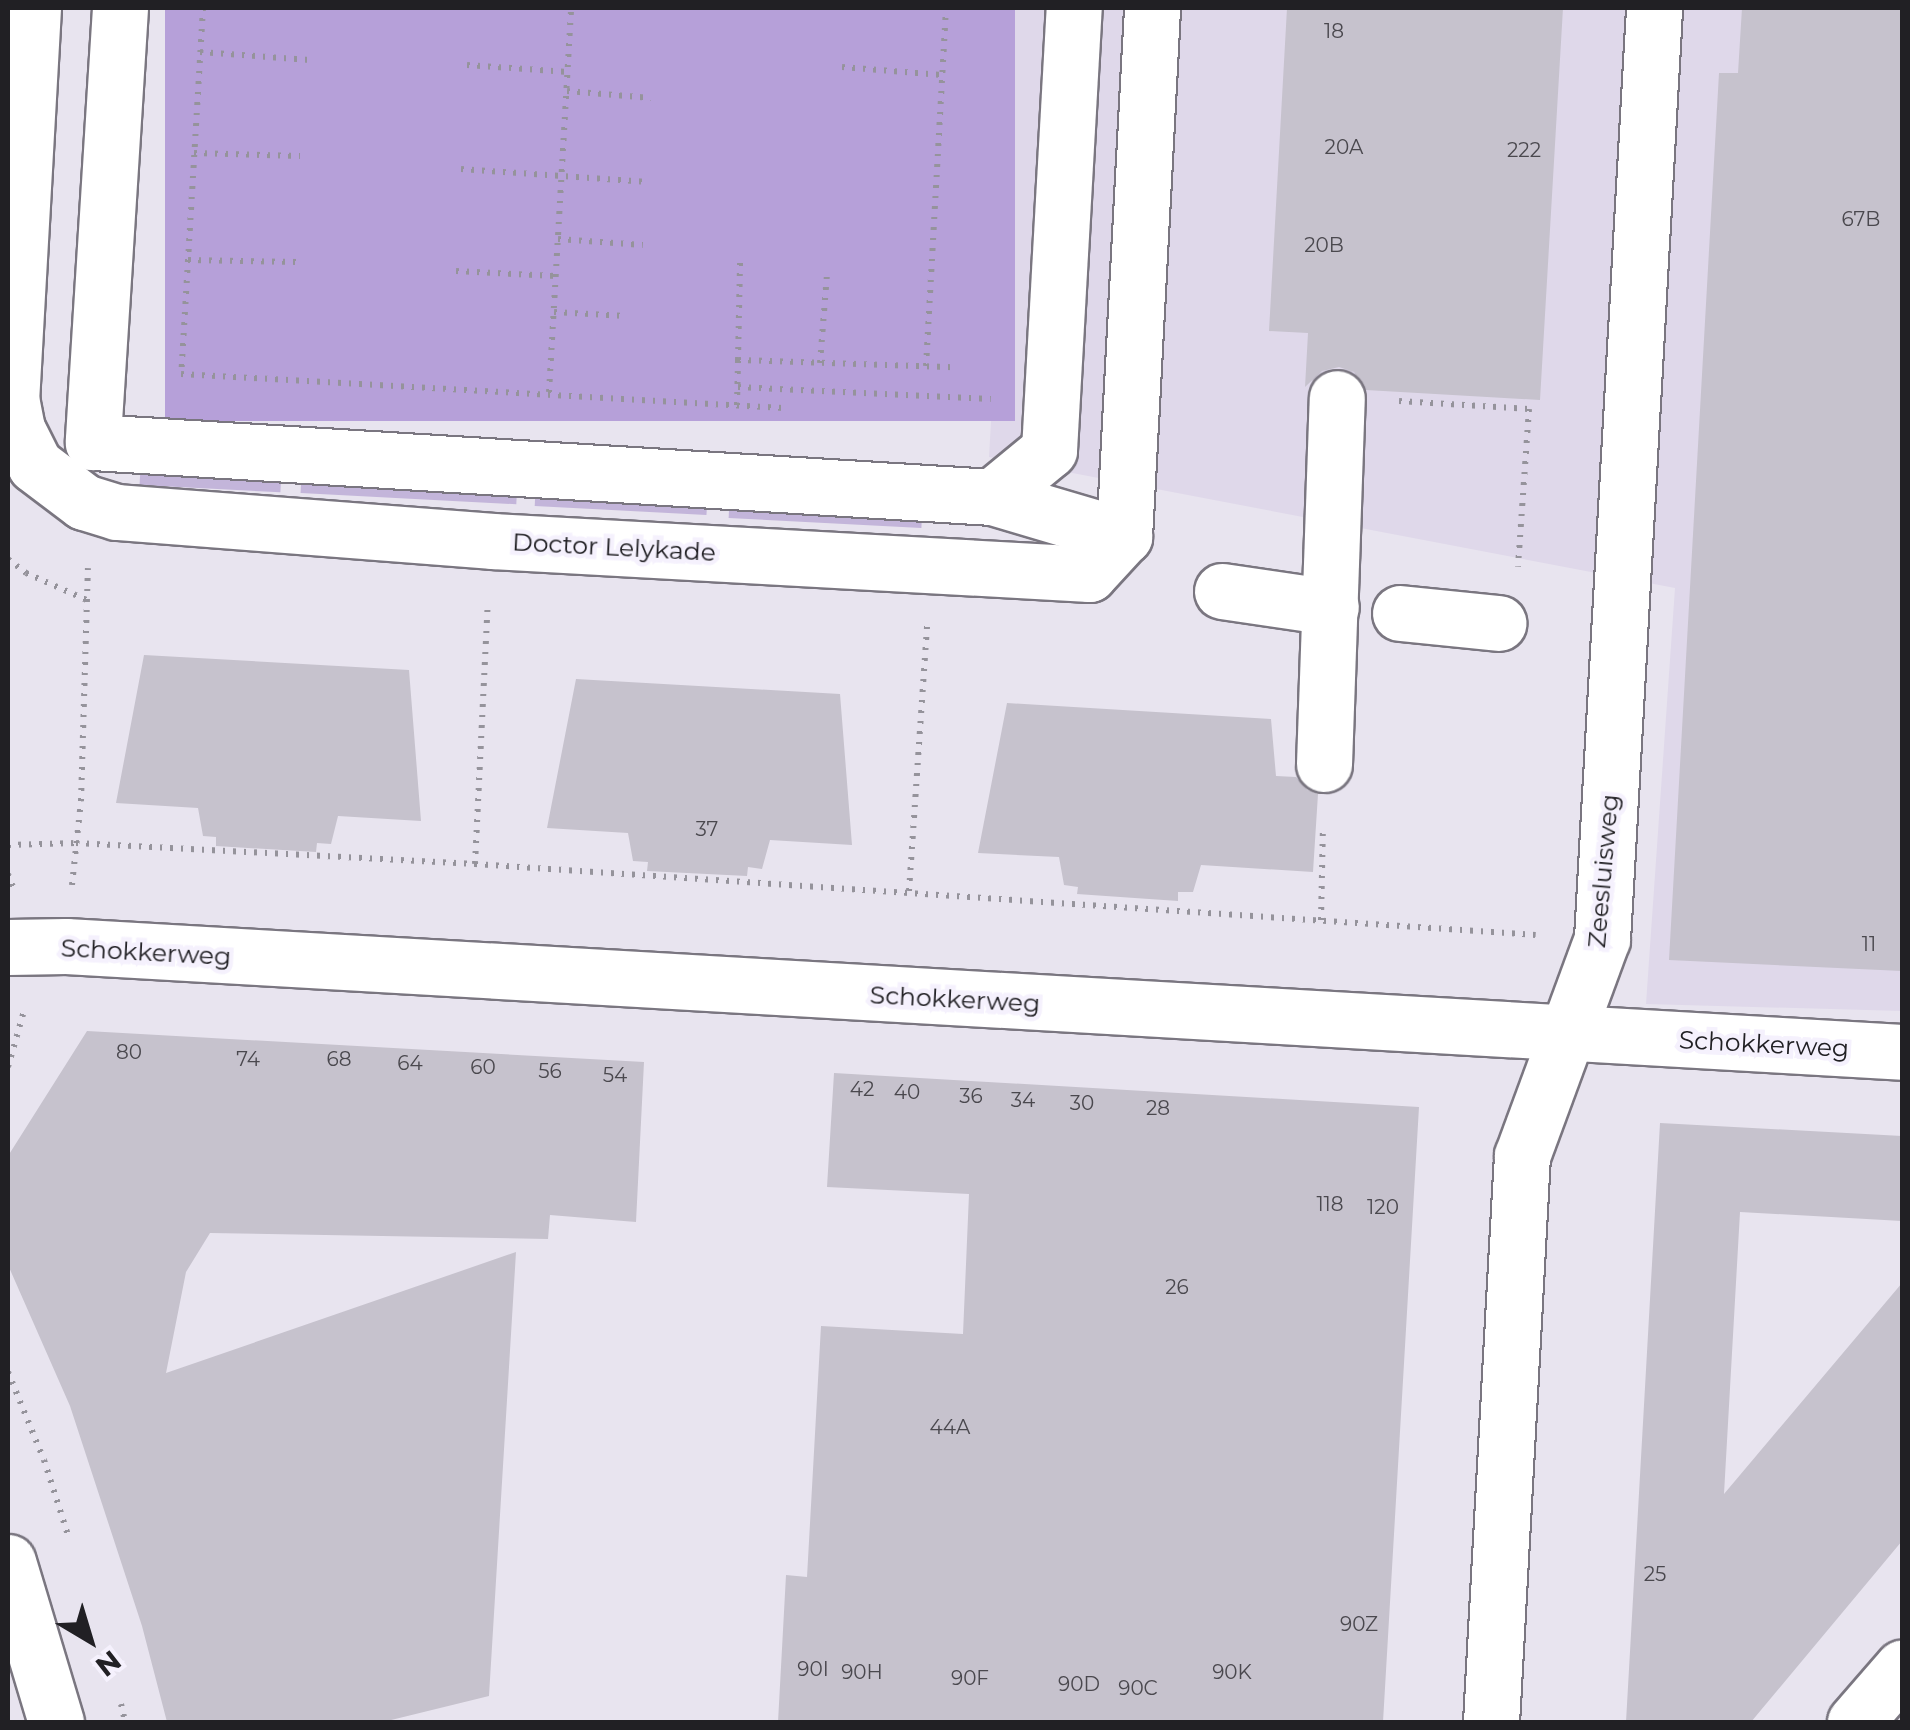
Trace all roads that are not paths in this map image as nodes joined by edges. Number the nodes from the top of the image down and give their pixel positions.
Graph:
1 (33, 8) edge
2 (120, 8) edge
3 (1074, 8) edge
4 (1152, 8) edge
5 (1654, 8) edge
6 (1338, 398) dead end
7 (992, 497) junction
8 (1124, 536) junction
9 (1222, 591) dead end
10 (1508, 598) road end
11 (1330, 607) junction
12 (1400, 613) dead end
13 (1324, 764) dead end
14 (8, 948) edge
15 (1570, 1034) junction
16 (1902, 1052) edge
17 (8, 1562) edge
18 (1902, 1668) edge
19 (56, 1722) edge
20 (1491, 1722) edge
21 (1855, 1722) edge

1 - 8 street, Doctor Lelykade
2 - 7 street
3 - 7 street
4 - 8 street
5 - 15 street, Zeesluisweg
6 - 11 street
7 - 8 street
9 - 11 street
10 - 12 street
11 - 13 street
14 - 15 street, Schokkerweg
15 - 16 street, Schokkerweg
15 - 20 street, Zeesluisweg
17 - 19 street
18 - 21 street

